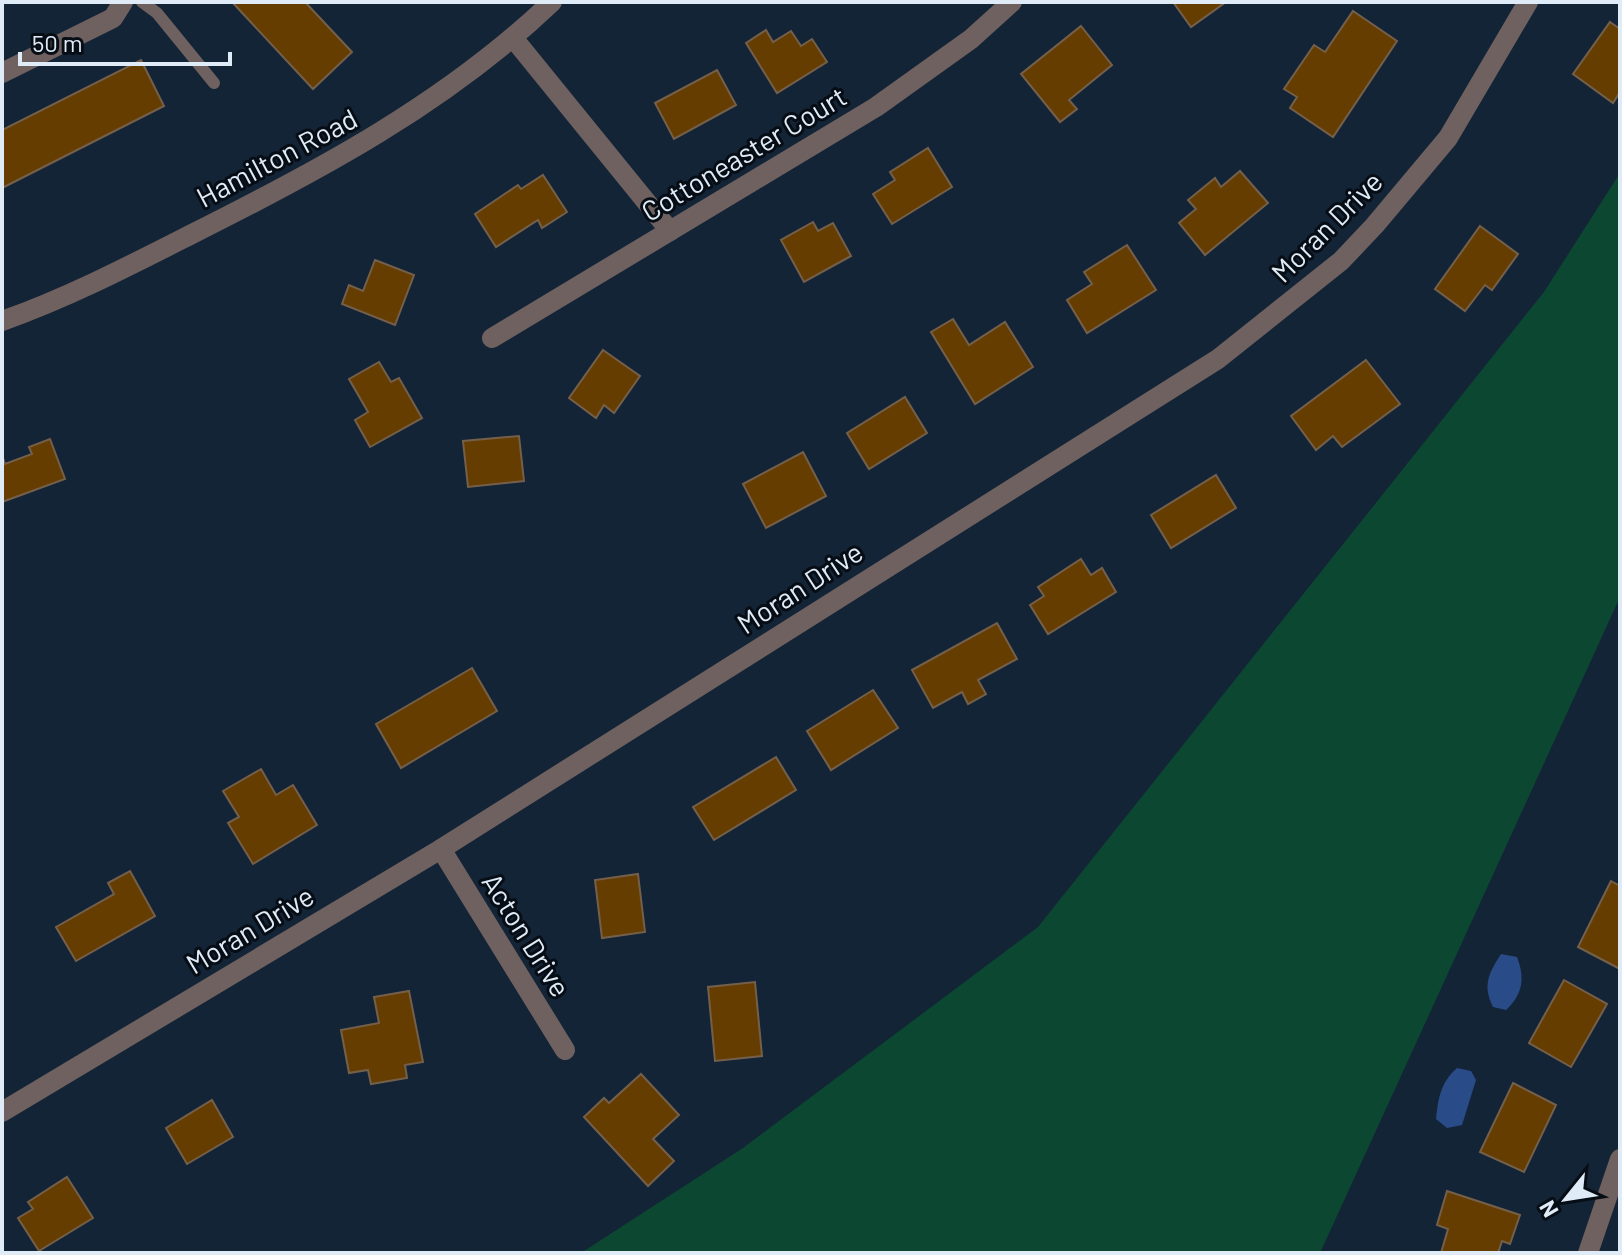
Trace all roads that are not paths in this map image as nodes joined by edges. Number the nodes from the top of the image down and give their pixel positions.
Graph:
1 (123, 2) edge
2 (142, 2) edge
3 (552, 2) edge
4 (1012, 2) edge
5 (1528, 2) edge
6 (514, 39) junction
7 (2, 73) edge
8 (214, 83) dead end
9 (670, 231) junction
10 (2, 321) edge
11 (492, 338) dead end
12 (441, 849) junction
13 (565, 1050) dead end
14 (2, 1112) edge
15 (1620, 1159) edge
16 (1588, 1253) edge

1 - 7 street
2 - 8 lane
3 - 6 street, Hamilton Road
4 - 9 street, Cottoneaster Court
5 - 12 street, Moran Drive
6 - 9 street
6 - 10 street, Hamilton Road
9 - 11 street, Cottoneaster Court
12 - 13 street, Acton Drive
12 - 14 street, Moran Drive
15 - 16 street

